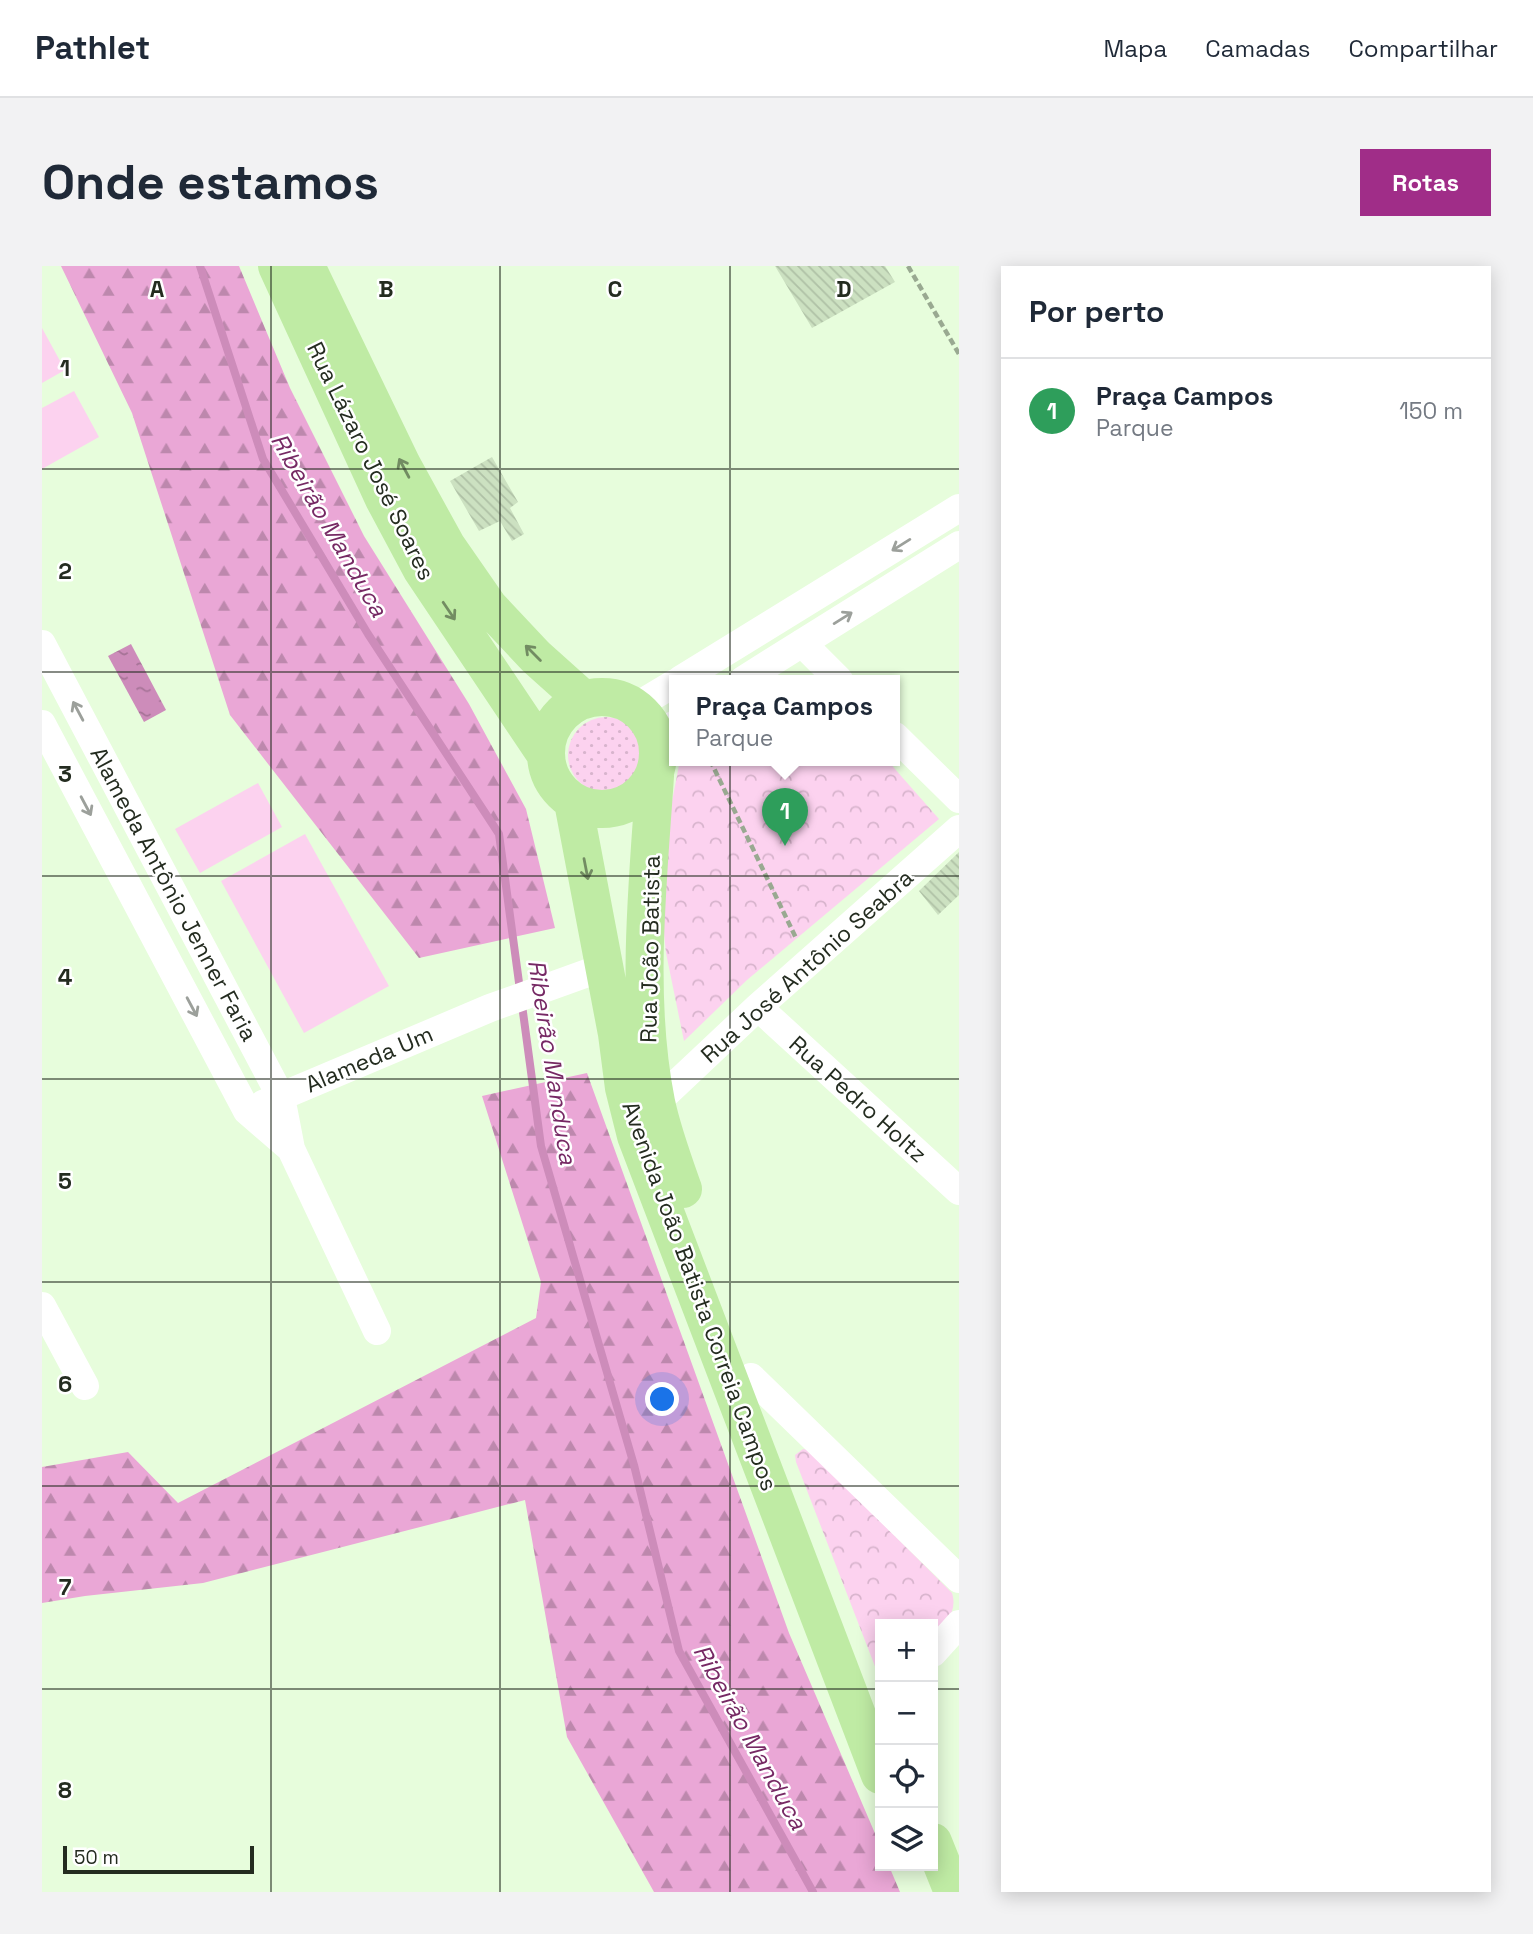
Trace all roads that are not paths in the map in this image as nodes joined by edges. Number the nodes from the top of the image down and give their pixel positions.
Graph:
1 (276, 266) edge
2 (306, 266) edge
3 (959, 508) edge
4 (959, 545) edge
5 (802, 643) junction
6 (42, 644) edge
7 (688, 675) edge
8 (751, 675) edge
9 (834, 675) edge
10 (669, 695) edge
11 (583, 700) junction
12 (656, 722) edge
13 (42, 724) edge
14 (900, 741) edge
15 (546, 755) junction
16 (655, 776) junction
17 (959, 799) edge
18 (573, 802) junction
19 (959, 830) edge
20 (646, 917) junction
21 (604, 967) junction
22 (758, 1007) junction
23 (281, 1097) junction
24 (656, 1103) junction
25 (247, 1111) junction
26 (291, 1149) junction
27 (959, 1191) edge
28 (42, 1306) edge
29 (377, 1331) dead end
30 (751, 1377) junction
31 (85, 1386) dead end
32 (959, 1579) edge
33 (959, 1624) edge
34 (938, 1647) edge
35 (875, 1698) edge
36 (875, 1762) edge
37 (938, 1854) edge
38 (917, 1871) edge
39 (925, 1892) edge
40 (953, 1892) edge

1 -> 15 main road, Rua Lázaro José Soares
11 -> 2 main road, Rua Lázaro José Soares
3 -> 7 street
5 -> 4 street
5 - 8 street
5 - 9 street
23 -> 6 street, Alameda Antônio Jenner Faria
10 - 12 street
11 - 12 main road
11 - 15 main road
12 - 16 main road
13 -> 25 street, Alameda Antônio Jenner Faria
14 - 17 street
15 - 18 main road
16 - 18 main road
16 - 20 main road, Rua João Batista
18 -> 21 main road, Avenida João Batista Correia Campos
19 - 22 street, Rua José Antônio Seabra
20 - 21 main road
20 - 24 main road, Rua João Batista
21 - 23 street, Alameda Um
21 - 36 main road, Avenida João Batista Correia Campos
22 - 24 street, Rua José Antônio Seabra
22 - 27 street, Rua Pedro Holtz
23 - 25 street, Alameda Um
23 - 26 street, Alameda Antônio Jenner Faria
24 - 30 main road, Rua João Batista
25 - 26 street, Alameda Antônio Jenner Faria
26 - 29 street, Alameda Antônio Jenner Faria
28 - 31 street
30 - 32 street
30 - 35 main road, Rua João Batista
33 - 34 street
37 - 40 main road
38 - 39 main road

